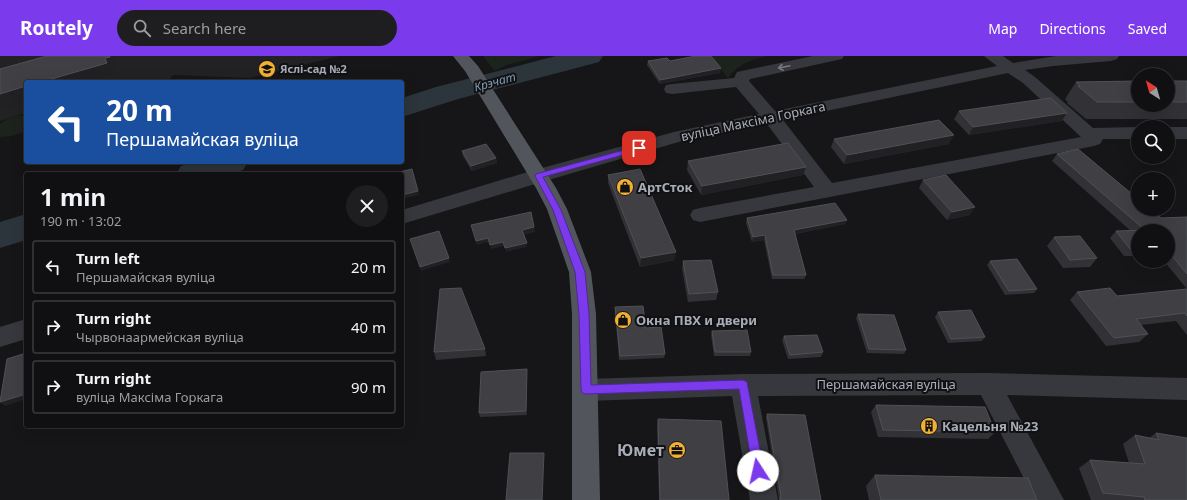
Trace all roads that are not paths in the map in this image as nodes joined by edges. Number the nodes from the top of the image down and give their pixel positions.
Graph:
1 (461, 56) edge
2 (836, 56) edge
3 (992, 56) edge
4 (1112, 56) edge
5 (1011, 68) junction
6 (740, 82) junction
7 (672, 89) dead end
8 (771, 117) junction
9 (1131, 133) edge
10 (1175, 133) edge
11 (1187, 133) edge
12 (1088, 134) junction
13 (538, 176) junction
14 (828, 191) junction
15 (700, 215) dead end
16 (404, 216) edge
17 (24, 330) edge
18 (0, 337) edge
19 (988, 384) junction
20 (743, 385) junction
21 (1187, 389) edge
22 (586, 390) junction
23 (586, 500) edge
24 (764, 500) edge
25 (1050, 500) edge

1 - 13 main road
2 -> 6 street
3 - 5 street
4 - 5 street, вуліца Максіма Горкага
5 - 8 street, вуліца Максіма Горкага
5 - 12 street
6 - 7 street
6 - 8 street
8 - 13 street, вуліца Максіма Горкага
8 - 14 street
9 - 12 street
10 - 11 street
12 - 14 street
13 - 16 street, вуліца Максіма Горкага
13 - 22 main road
14 - 15 street
17 - 18 street
19 - 20 street, Першамайская вуліца
19 - 21 street, Першамайская вуліца
19 - 25 street
20 - 22 street, Першамайская вуліца
20 - 24 street
22 - 23 main road

